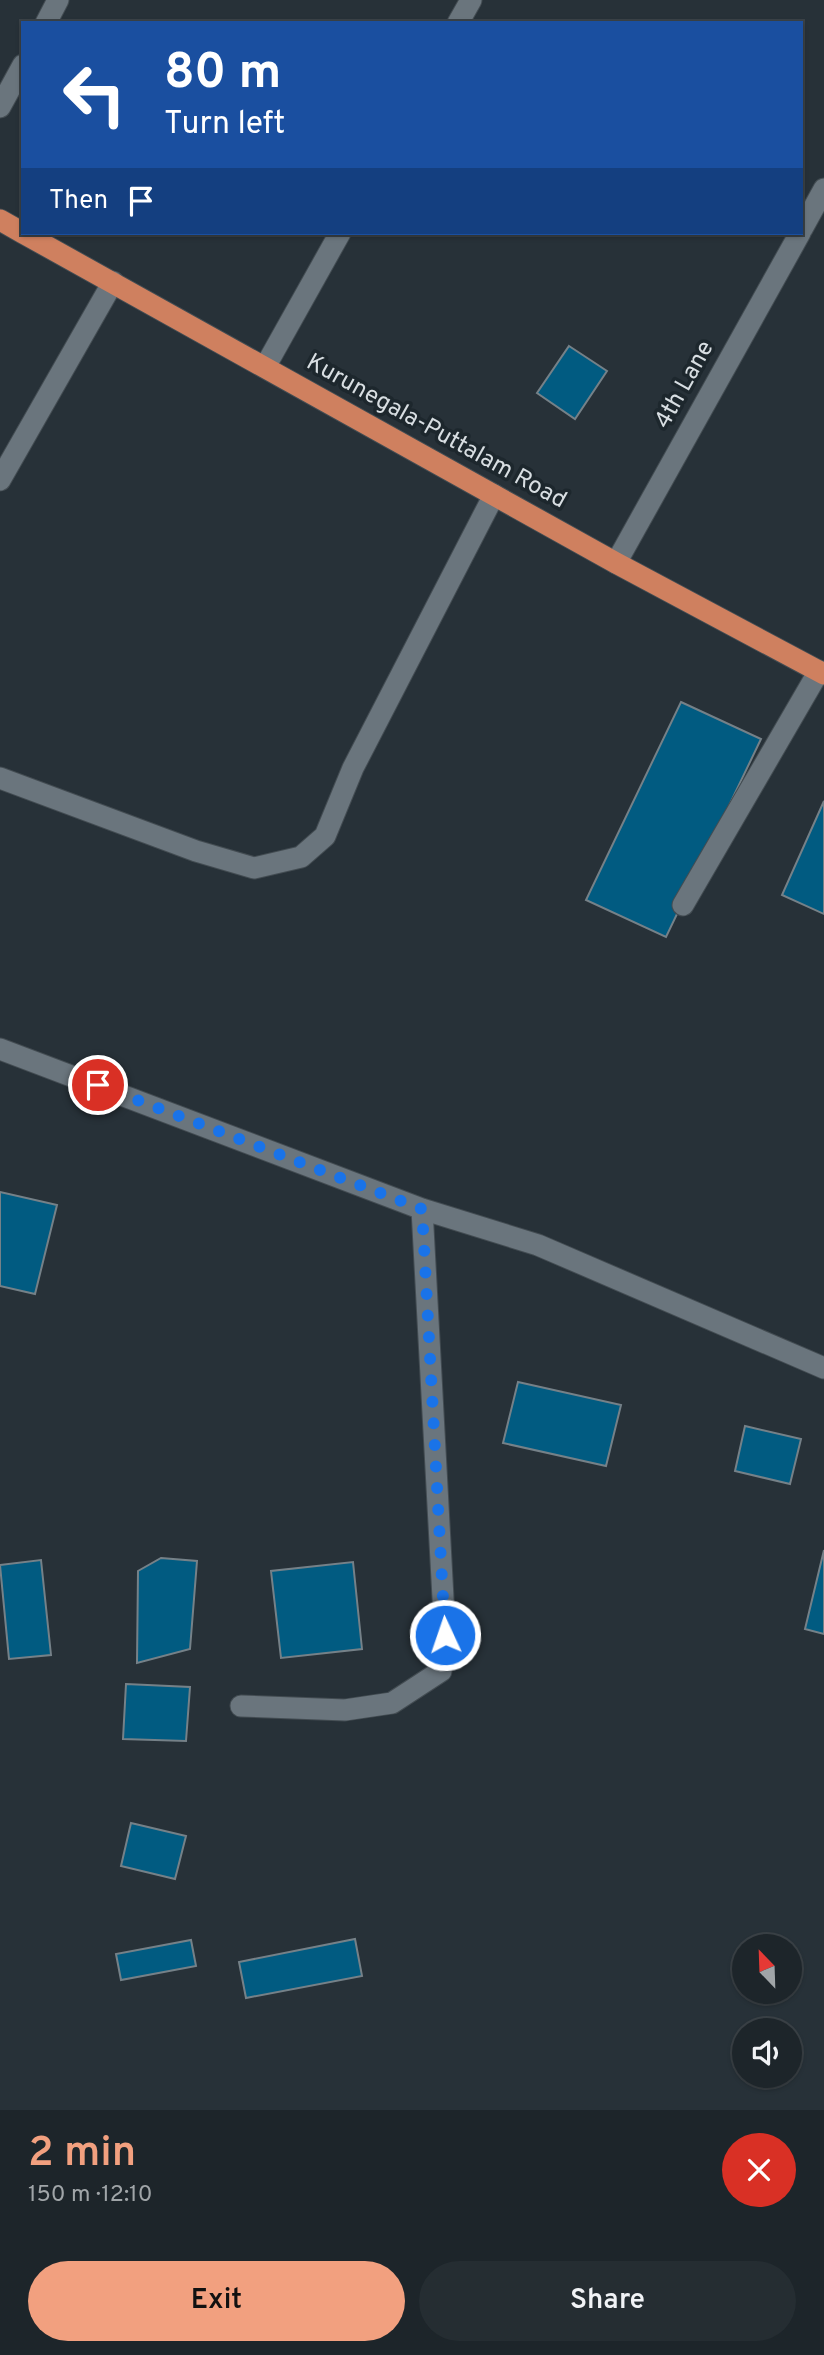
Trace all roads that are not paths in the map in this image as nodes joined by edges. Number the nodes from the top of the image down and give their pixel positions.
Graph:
1 (58, 0) edge
2 (471, 0) edge
3 (47, 21) edge
4 (459, 21) edge
5 (21, 69) edge
6 (0, 107) edge
7 (824, 189) edge
8 (0, 220) edge
9 (803, 227) edge
10 (21, 232) edge
11 (27, 235) edge
12 (339, 235) edge
13 (799, 235) edge
14 (113, 282) junction
15 (265, 367) junction
16 (0, 480) edge
17 (494, 495) junction
18 (616, 563) junction
19 (821, 673) edge
20 (0, 778) edge
21 (683, 905) dead end
22 (0, 1049) edge
23 (422, 1209) junction
24 (824, 1368) edge
25 (241, 1706) dead end

1 - 3 street
2 - 4 street
5 - 6 street
7 - 9 street, 4th Lane
8 - 10 highway, Kurunegala-Puttalam Road
11 - 14 highway, Kurunegala-Puttalam Road
12 - 15 street
13 - 18 street, 4th Lane
14 - 15 highway, Kurunegala-Puttalam Road
14 - 16 street
15 - 17 highway, Kurunegala-Puttalam Road
17 - 18 highway, Kurunegala-Puttalam Road
17 - 20 street
18 - 19 highway, Kurunegala-Puttalam Road
19 - 21 street
22 - 23 street
23 - 24 street
23 - 25 street

